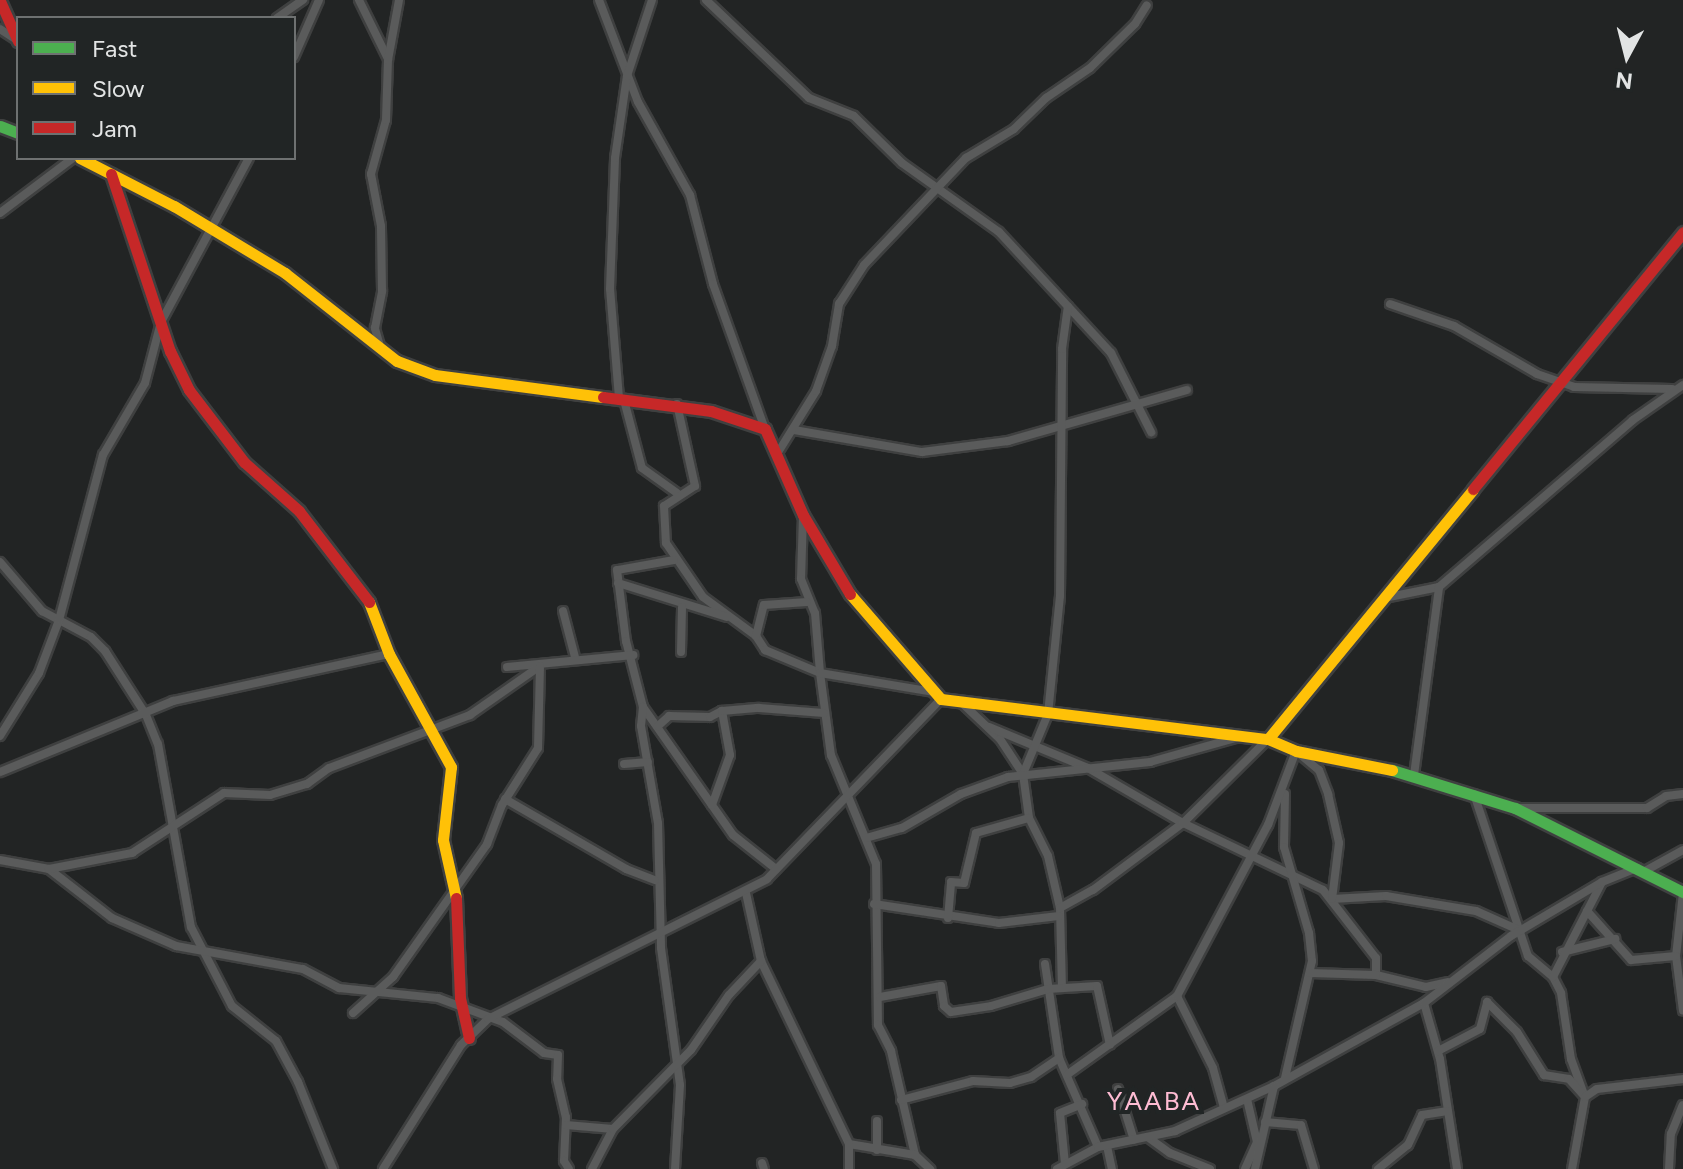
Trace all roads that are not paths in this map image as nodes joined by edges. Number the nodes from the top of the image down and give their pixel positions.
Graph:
1 (303, 0) edge
2 (319, 0) edge
3 (359, 0) edge
4 (399, 0) edge
5 (599, 0) edge
6 (652, 0) edge
7 (706, 0) edge
8 (0, 1) edge
9 (1147, 5) dead end
10 (280, 16) edge
11 (16, 37) edge
12 (296, 52) edge
13 (388, 60) junction
14 (627, 76) junction
15 (70, 160) edge
16 (84, 160) edge
17 (248, 160) edge
18 (111, 174) junction
19 (939, 186) junction
20 (0, 213) edge
21 (212, 229) junction
22 (1683, 232) edge
23 (1390, 304) dead end
24 (1068, 306) junction
25 (161, 322) junction
26 (380, 349) junction
27 (1560, 382) junction
28 (1683, 385) edge
29 (1672, 389) junction
30 (1187, 390) dead end
31 (621, 399) junction
32 (677, 404) junction
33 (1141, 406) junction
34 (1062, 425) junction
35 (765, 429) junction
36 (794, 430) junction
37 (1151, 432) dead end
38 (777, 454) junction
39 (677, 493) junction
40 (803, 515) junction
41 (674, 560) junction
42 (0, 562) edge
43 (618, 583) junction
44 (1439, 587) junction
45 (1389, 597) junction
46 (807, 602) junction
47 (682, 607) junction
48 (563, 611) dead end
49 (735, 619) junction
50 (59, 620) junction
51 (756, 636) junction
52 (681, 652) dead end
53 (389, 654) junction
54 (633, 655) junction
55 (575, 657) junction
56 (540, 666) junction
57 (507, 667) dead end
58 (820, 673) junction
59 (937, 696) junction
60 (962, 703) junction
61 (643, 707) junction
62 (722, 711) junction
63 (824, 713) junction
64 (1048, 714) junction
65 (146, 715) junction
66 (658, 726) junction
67 (989, 727) junction
68 (432, 729) junction
69 (0, 736) edge
70 (1243, 736) junction
71 (1268, 739) junction
72 (1038, 748) junction
73 (1296, 751) junction
74 (648, 762) junction
75 (624, 764) dead end
76 (1088, 768) junction
77 (0, 772) edge
78 (1023, 774) junction
79 (1414, 775) junction
80 (1287, 782) junction
81 (1473, 793) junction
82 (1683, 794) edge
83 (852, 796) junction
84 (505, 799) junction
85 (712, 805) junction
86 (1515, 808) junction
87 (1029, 818) junction
88 (1183, 823) junction
89 (174, 827) junction
90 (866, 838) junction
91 (1683, 850) edge
92 (1250, 856) junction
93 (0, 860) edge
94 (49, 869) junction
95 (776, 869) junction
96 (1289, 870) junction
97 (1642, 870) junction
98 (655, 880) junction
99 (1602, 882) junction
100 (456, 883) junction
101 (1683, 892) edge
102 (746, 893) junction
103 (1332, 899) junction
104 (874, 904) junction
105 (1587, 911) junction
106 (1060, 912) junction
107 (948, 918) junction
108 (1522, 932) junction
109 (663, 933) junction
110 (1615, 939) junction
111 (202, 950) junction
112 (1562, 952) junction
113 (1676, 956) junction
114 (761, 961) junction
115 (1045, 964) dead end
116 (1310, 973) junction
117 (1376, 975) junction
118 (1553, 977) junction
119 (1452, 981) junction
120 (1062, 988) junction
121 (379, 989) junction
122 (1048, 989) junction
123 (1177, 996) junction
124 (880, 997) junction
125 (1424, 1003) junction
126 (462, 1006) junction
127 (1683, 1011) edge
128 (353, 1013) dead end
129 (492, 1017) junction
130 (469, 1038) junction
131 (1110, 1045) junction
132 (1438, 1051) junction
133 (1059, 1058) junction
134 (676, 1066) junction
135 (1068, 1074) junction
136 (1285, 1078) junction
137 (1683, 1079) edge
138 (1274, 1086) junction
139 (1118, 1089) dead end
140 (1585, 1097) junction
141 (1247, 1099) junction
142 (901, 1100) junction
143 (1082, 1104) junction
144 (1683, 1105) edge
145 (1224, 1108) junction
146 (1448, 1111) junction
147 (877, 1121) dead end
148 (1265, 1122) junction
149 (566, 1125) junction
150 (613, 1129) junction
151 (1149, 1138) junction
152 (1134, 1140) junction
153 (1257, 1142) junction
154 (849, 1144) junction
155 (1103, 1146) junction
156 (877, 1150) junction
157 (915, 1155) junction
158 (1061, 1166) edge
159 (333, 1169) edge
160 (383, 1169) edge
161 (569, 1169) edge
162 (592, 1169) edge
163 (675, 1169) edge
164 (849, 1169) edge
165 (930, 1169) edge
166 (1112, 1169) edge
167 (1210, 1169) edge
168 (1245, 1169) edge
169 (1255, 1169) edge
170 (1314, 1169) edge
171 (1378, 1169) edge
172 (1457, 1169) edge
173 (1572, 1169) edge
174 (1669, 1169) edge

1 - 10 street
2 - 12 street
3 - 13 street
4 - 13 street
5 - 14 street
6 - 14 street
7 - 19 street
8 - 11 street
9 - 19 street
13 - 26 street
14 - 31 street
14 - 35 street
15 - 20 street
16 - 18 street
17 - 21 street
18 - 21 street
18 - 25 street
19 - 24 street
19 - 36 street
21 - 25 street
21 - 26 street
22 - 27 street
23 - 27 street
24 - 33 street
24 - 34 street
25 - 50 street
25 - 53 street
26 - 31 street
27 - 29 street
27 - 45 street
28 - 29 street
29 - 44 street
30 - 33 street
31 - 32 street
31 - 39 street
32 - 35 street
32 - 39 street
33 - 34 street
33 - 37 street
34 - 36 street
34 - 64 street
35 - 38 street
36 - 38 street
38 - 40 street
39 - 41 street
40 - 46 street
40 - 59 street
41 - 43 street
41 - 49 street
42 - 50 street
43 - 47 street
43 - 54 street
44 - 45 street
44 - 79 street
45 - 71 street
46 - 51 street
46 - 58 street
47 - 49 street
47 - 52 street
48 - 55 street
49 - 51 street
50 - 65 street
50 - 69 street
51 - 58 street
53 - 65 street
53 - 68 street
54 - 55 street
54 - 61 street
55 - 56 street
56 - 57 street
56 - 68 street
56 - 84 street
58 - 59 street
58 - 63 street
59 - 60 street
59 - 83 street
60 - 64 street
60 - 67 street
61 - 66 street
61 - 74 street
62 - 63 street
62 - 66 street
62 - 85 street
63 - 83 street
64 - 70 street
64 - 72 street
65 - 77 street
65 - 89 street
66 - 85 street
67 - 72 street
67 - 78 street
68 - 89 street
68 - 100 street
70 - 71 street
70 - 76 street
71 - 73 street
71 - 88 street
72 - 76 street
72 - 78 street
73 - 79 street
73 - 80 street
73 - 103 street
74 - 75 street
74 - 98 street
76 - 78 street
76 - 88 street
78 - 87 street
78 - 90 street
79 - 81 street
80 - 92 street
80 - 96 street
81 - 86 street
81 - 108 street
82 - 86 street
83 - 90 street
83 - 95 street
84 - 98 street
84 - 100 street
85 - 95 street
86 - 97 street
87 - 106 street
87 - 107 street
88 - 92 street
88 - 106 street
89 - 94 street
89 - 111 street
90 - 104 street
91 - 97 street
92 - 96 street
92 - 123 street
93 - 94 street
94 - 111 street
95 - 102 street
96 - 103 street
96 - 116 street
97 - 99 street
97 - 101 street
98 - 109 street
99 - 105 street
99 - 108 street
100 - 121 street
100 - 126 street
101 - 113 street
102 - 109 street
102 - 114 street
103 - 108 street
103 - 117 street
104 - 107 street
104 - 124 street
105 - 110 street
105 - 112 street
106 - 107 street
106 - 120 street
108 - 118 street
108 - 119 street
109 - 129 street
109 - 134 street
110 - 112 street
110 - 113 street
111 - 121 street
111 - 159 street
112 - 118 street
113 - 127 street
114 - 134 street
114 - 154 street
115 - 122 street
116 - 117 street
116 - 136 street
117 - 119 street
118 - 140 street
119 - 125 street
120 - 122 street
120 - 131 street
121 - 126 street
121 - 128 street
122 - 124 street
122 - 133 street
123 - 131 street
123 - 145 street
124 - 142 street
125 - 132 street
125 - 136 street
126 - 129 street
126 - 130 street
129 - 130 street
129 - 149 street
130 - 160 street
131 - 135 street
132 - 140 street
132 - 146 street
133 - 135 street
133 - 142 street
134 - 150 street
134 - 163 street
135 - 143 street
136 - 138 street
137 - 140 street
138 - 141 street
138 - 148 street
139 - 152 street
140 - 173 street
141 - 145 street
141 - 153 street
142 - 157 street
143 - 155 street
143 - 158 street
144 - 174 street
145 - 151 street
146 - 171 street
146 - 172 street
147 - 156 street
148 - 153 street
148 - 170 street
149 - 150 street
149 - 161 street
150 - 162 street
151 - 152 street
151 - 167 street
152 - 155 street
153 - 168 street
153 - 169 street
154 - 156 street
154 - 164 street
155 - 158 street
155 - 166 street
156 - 157 street
157 - 165 street

